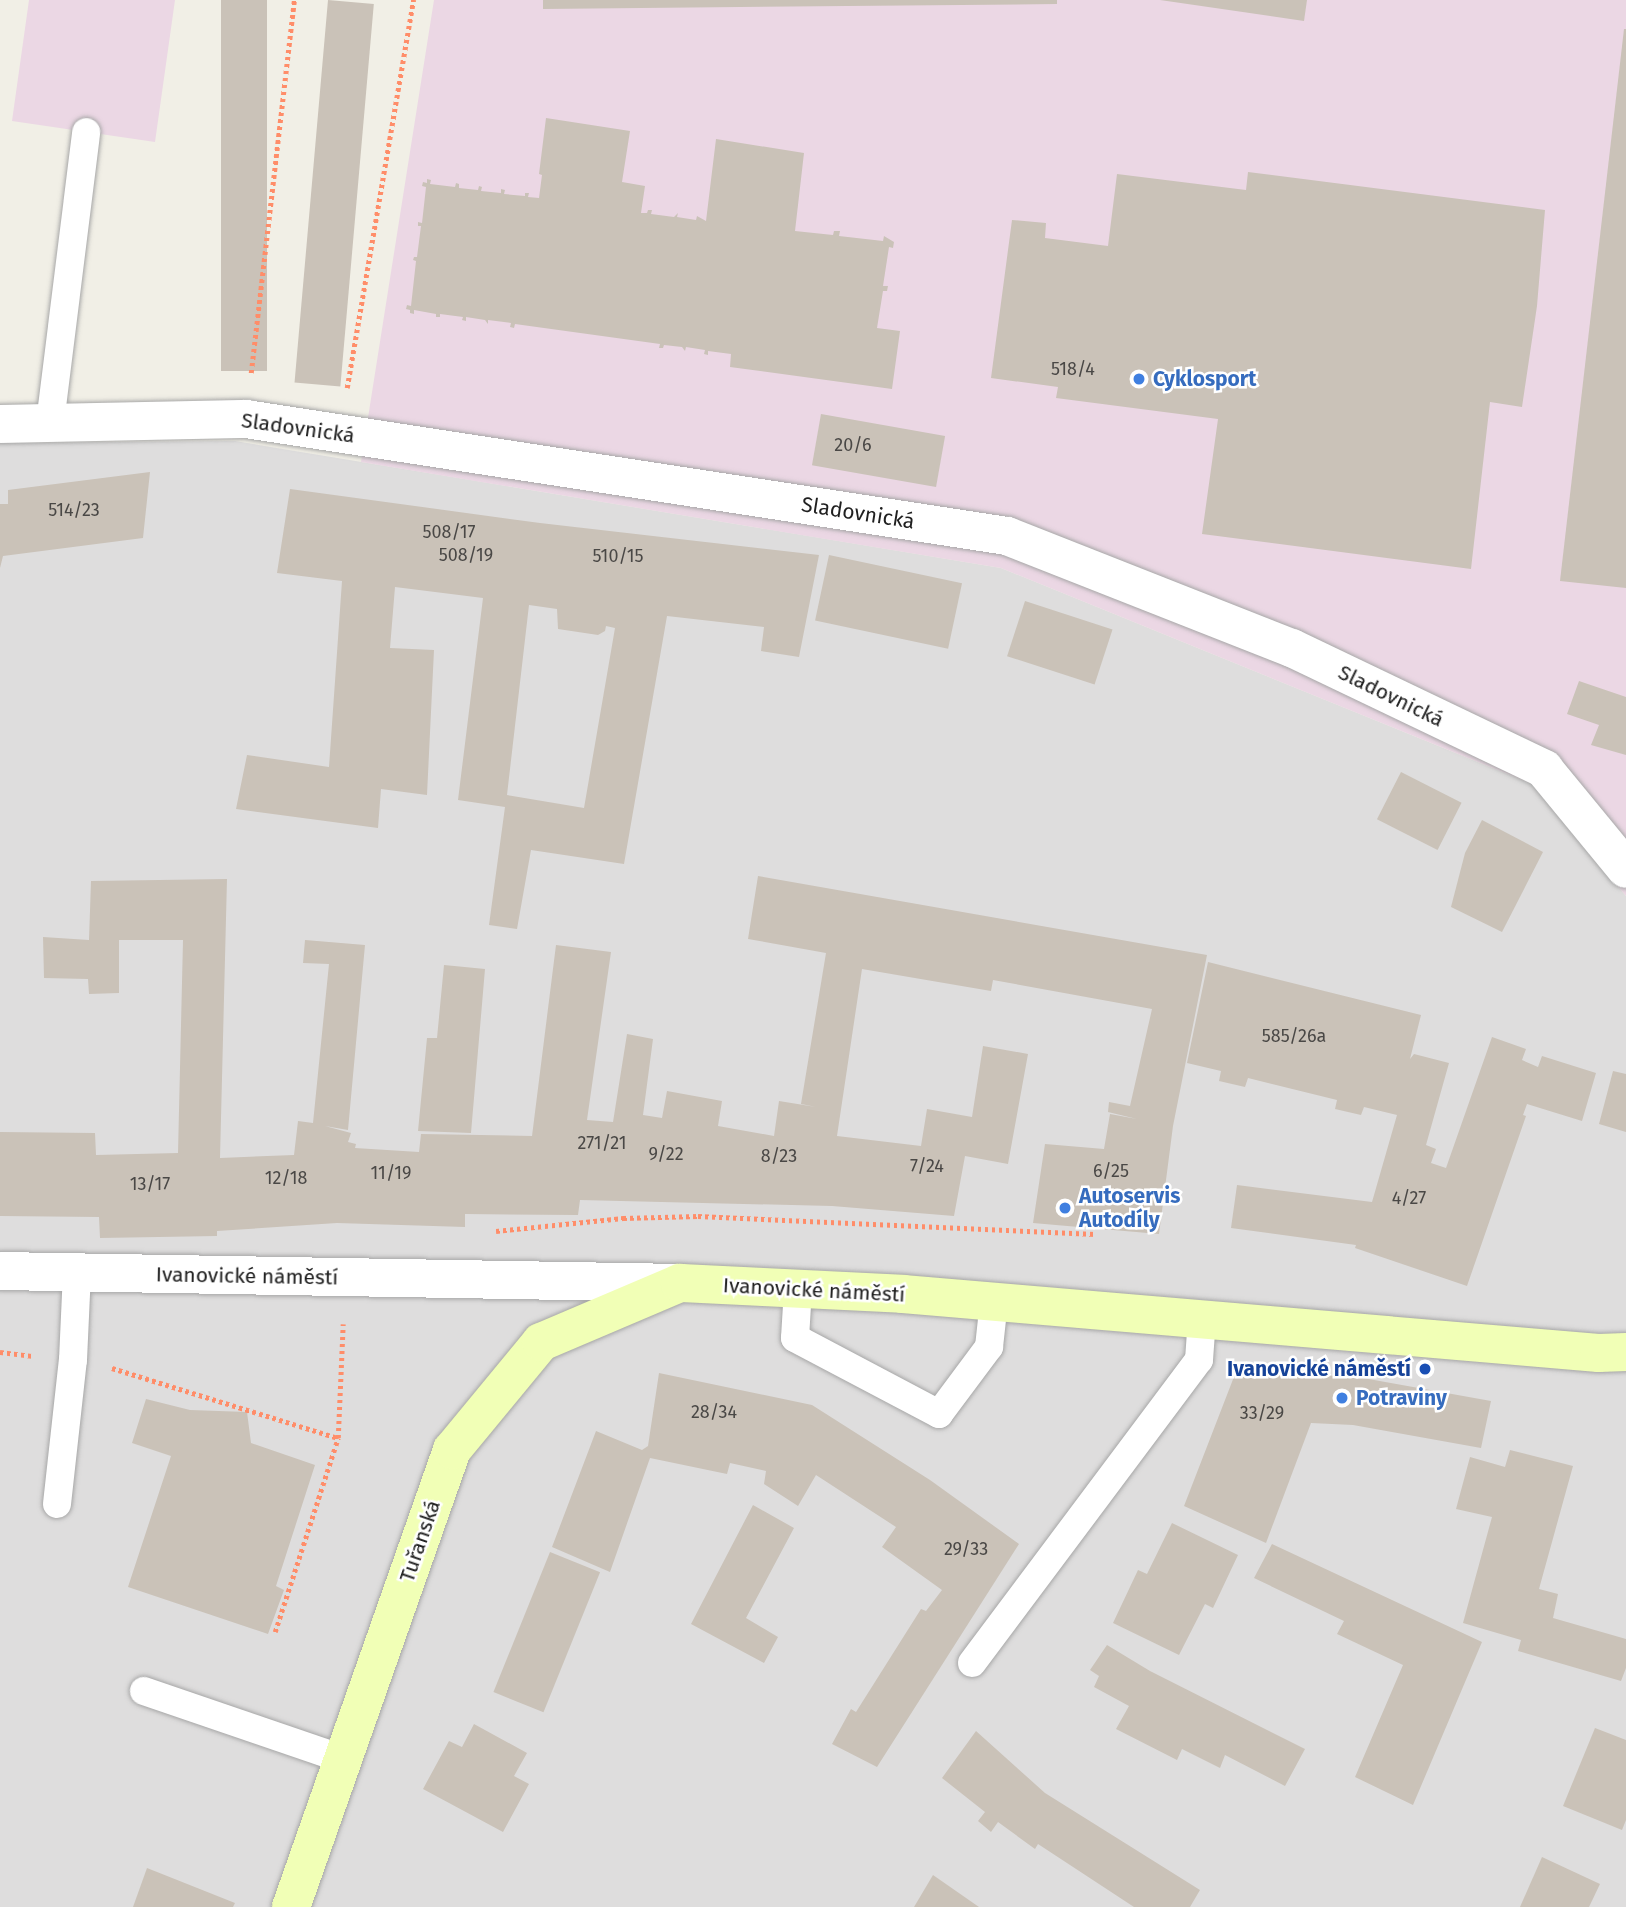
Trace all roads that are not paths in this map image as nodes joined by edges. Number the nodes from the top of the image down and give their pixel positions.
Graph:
1 (86, 132) dead end
2 (51, 423) junction
3 (0, 424) edge
4 (1626, 869) edge
5 (0, 1271) edge
6 (78, 1273) junction
7 (680, 1283) junction
8 (798, 1289) junction
9 (994, 1301) junction
10 (1202, 1318) junction
11 (1626, 1352) edge
12 (57, 1504) dead end
13 (972, 1663) dead end
14 (144, 1691) dead end
15 (343, 1759) junction
16 (291, 1907) edge

1 - 2 lane
2 - 3 street, Sladovnická
2 - 4 street, Sladovnická
5 - 6 street, Ivanovické náměstí
6 - 7 street, Ivanovické náměstí
6 - 12 lane
7 - 8 main road, Ivanovické náměstí
7 - 15 main road, Tuřanská
8 - 9 main road, Ivanovické náměstí
8 - 9 lane
9 - 10 main road, Ivanovické náměstí
10 - 11 main road, Ivanovické náměstí
10 - 13 lane
14 - 15 lane
15 - 16 main road, Tuřanská

